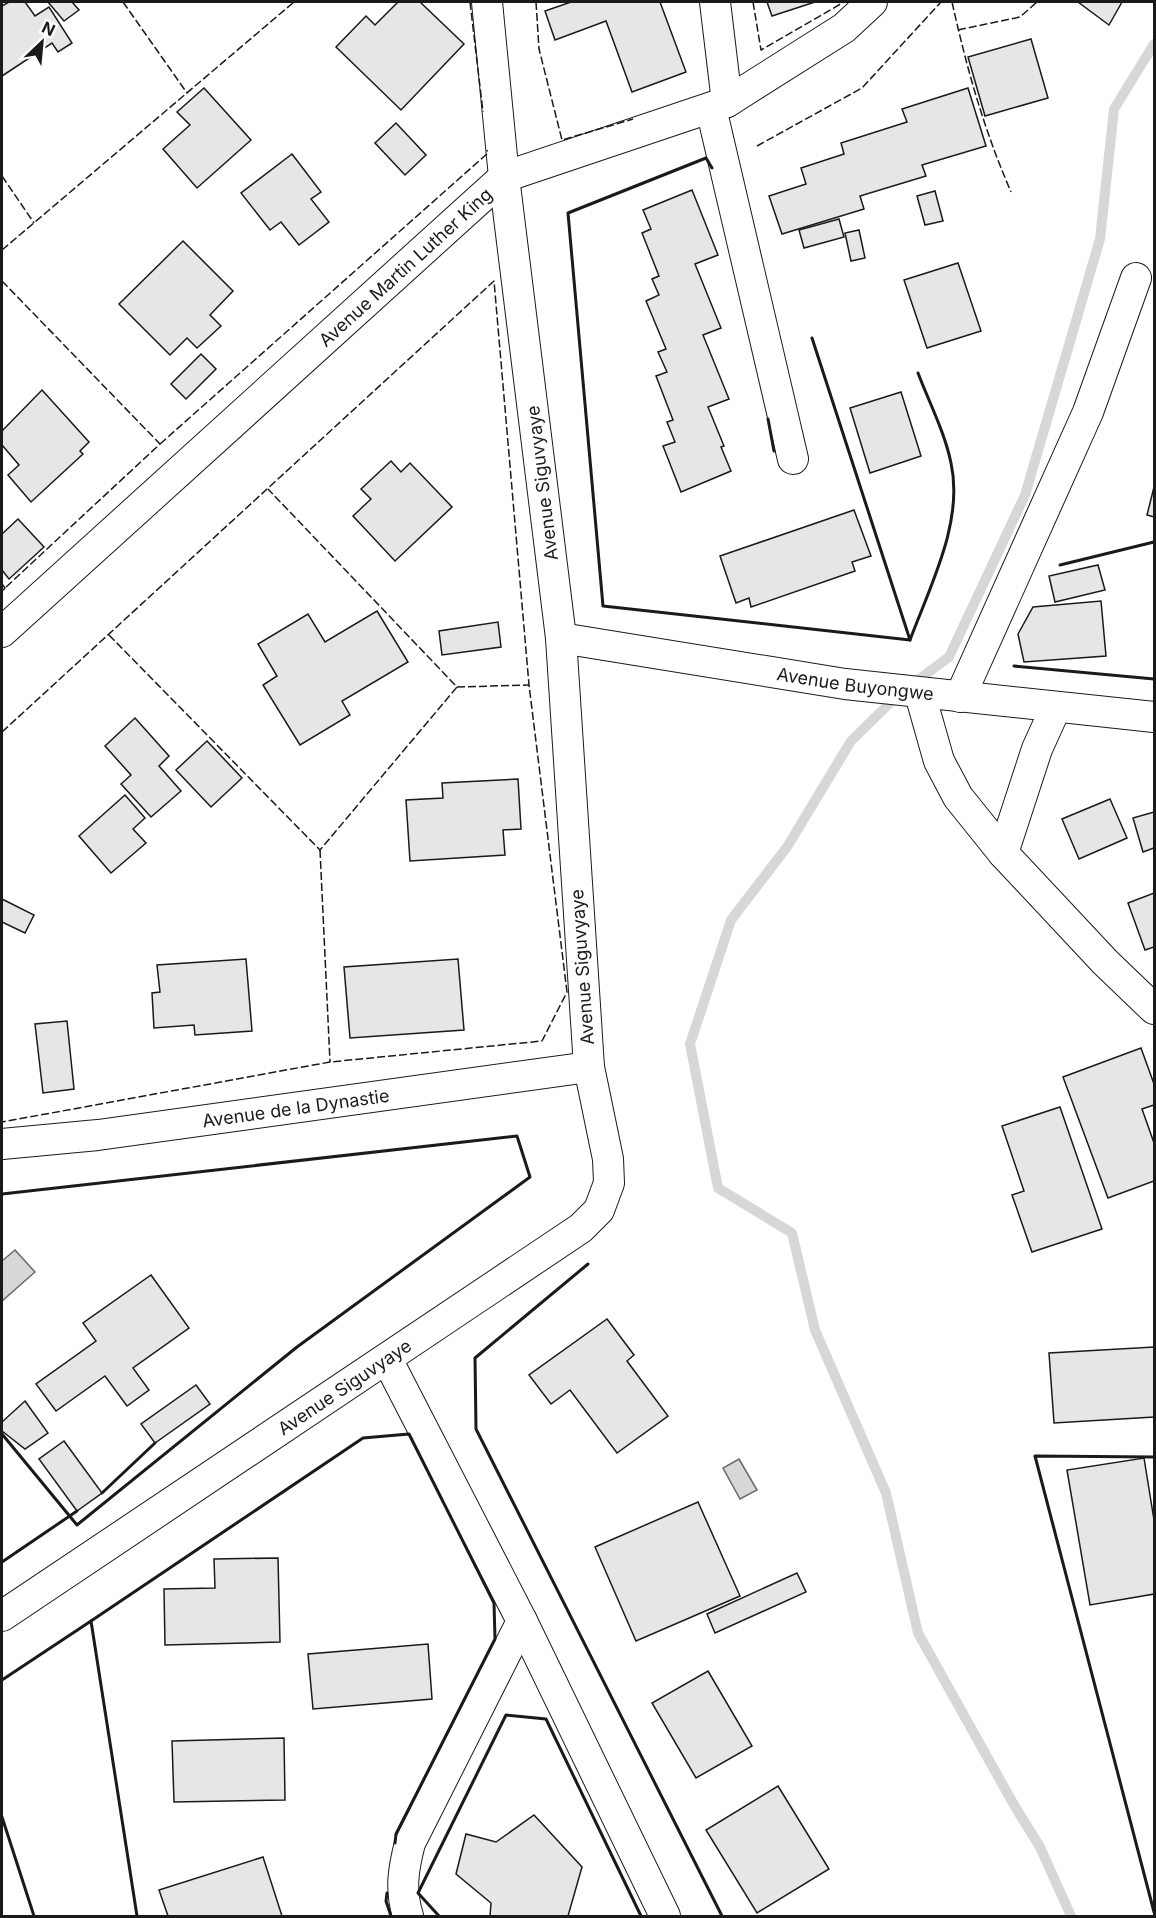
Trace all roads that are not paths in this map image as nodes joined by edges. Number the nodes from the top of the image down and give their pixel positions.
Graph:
1 (487, 2) edge
2 (716, 2) edge
3 (872, 2) edge
4 (719, 105) junction
5 (504, 177) junction
6 (1136, 278) dead end
7 (793, 459) dead end
8 (2, 632) edge
9 (561, 638) junction
10 (916, 693) junction
11 (960, 697) junction
12 (1056, 707) junction
13 (1155, 717) edge
14 (1003, 854) junction
15 (1155, 1009) edge
16 (589, 1066) junction
17 (2, 1144) edge
18 (387, 1359) junction
19 (2, 1616) edge
20 (522, 1621) junction
21 (408, 1917) edge
22 (665, 1917) edge

1 - 5 street, Avenue Siguvyaye
2 - 4 street
3 - 4 street, Avenue Martin Luther King
4 - 5 street, Avenue Martin Luther King
4 - 7 street
5 - 8 street, Avenue Martin Luther King
5 - 9 street, Avenue Siguvyaye
6 - 11 street
9 - 10 street, Avenue Buyongwe
9 - 16 street, Avenue Siguvyaye
10 - 11 street, Avenue Buyongwe
10 - 14 street
11 - 12 street, Avenue Buyongwe
12 - 13 street, Avenue Buyongwe
12 - 14 street
14 - 15 street
16 - 17 street, Avenue de la Dynastie
16 - 18 street, Avenue Siguvyaye
18 - 19 street, Avenue Siguvyaye
18 - 20 street
20 - 21 street
20 - 22 street

